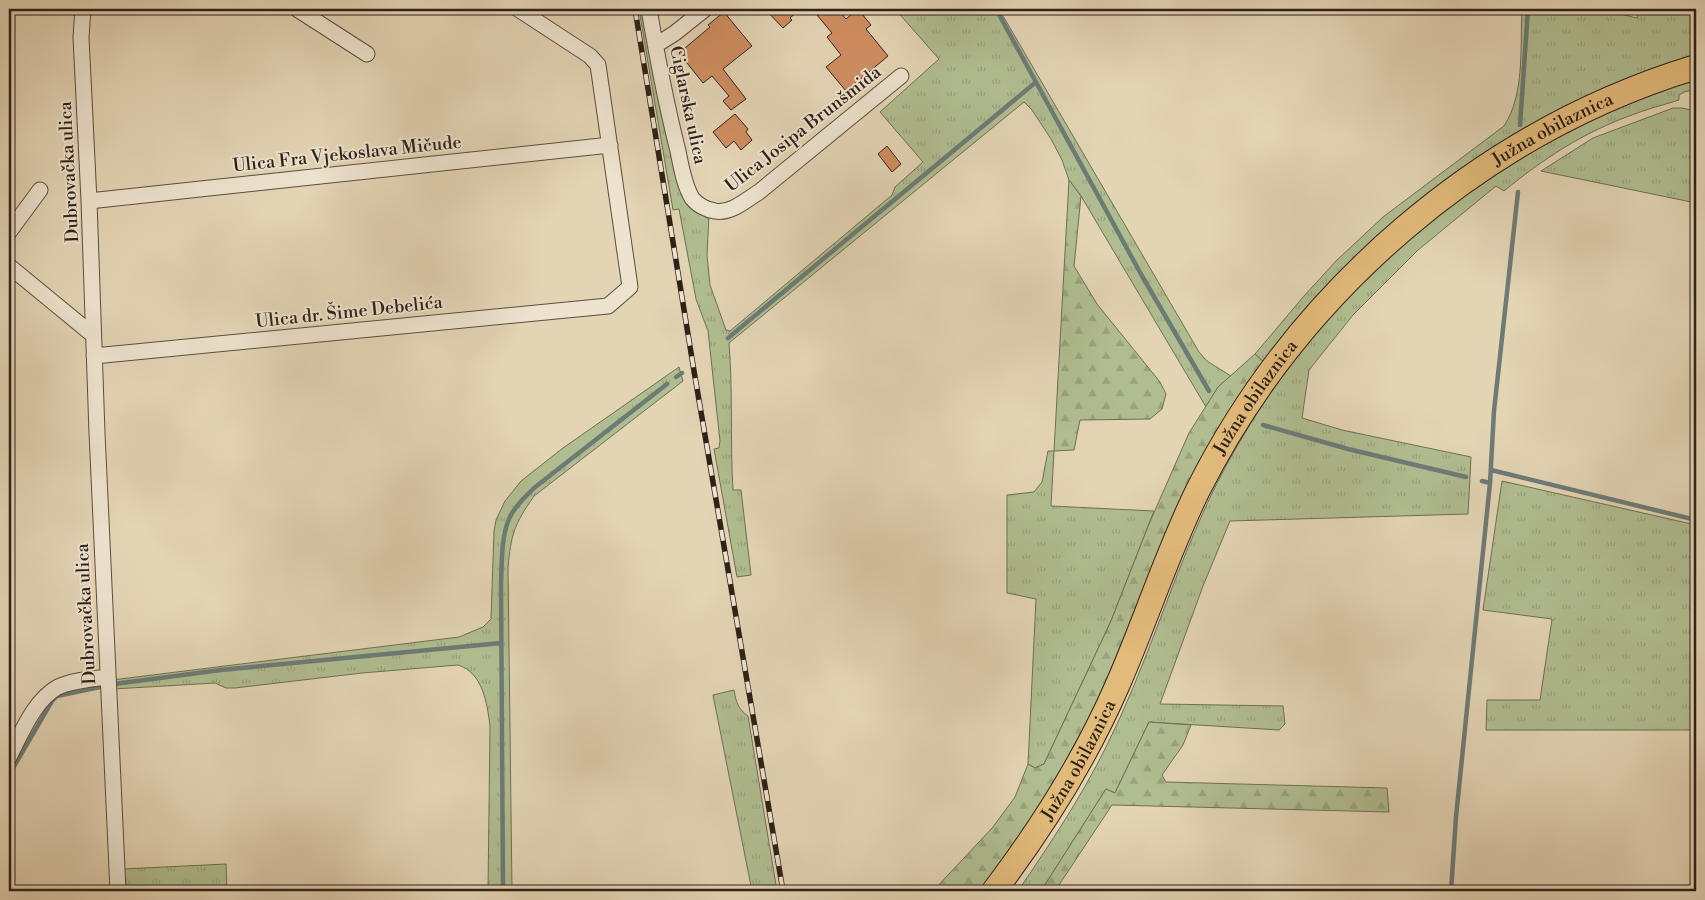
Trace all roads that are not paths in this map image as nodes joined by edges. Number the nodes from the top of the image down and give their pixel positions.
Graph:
1 (83, 9) edge
2 (297, 9) edge
3 (518, 9) edge
4 (649, 9) edge
5 (705, 9) edge
6 (656, 46) junction
7 (366, 54) dead end
8 (1696, 67) edge
9 (901, 76) dead end
10 (610, 145) junction
11 (40, 190) dead end
12 (89, 201) junction
13 (700, 205) joint
14 (9, 232) edge
15 (9, 266) edge
16 (93, 334) junction
17 (94, 356) junction
18 (108, 677) junction
19 (9, 757) edge
20 (118, 891) edge
21 (994, 891) edge

1 - 12 street, Dubrovačka ulica
2 - 7 street
3 - 10 street
4 - 6 street, Ciglarska ulica
5 - 6 street
6 - 13 street, Ciglarska ulica
8 - 21 main road, Južna obilaznica
9 - 13 street, Ulica Josipa Brunšmida
10 - 12 street, Ulica Fra Vjekoslava Mičude
10 - 17 street, Ulica dr. Šime Debelića
11 - 14 street, Dubrovačka ulica
12 - 16 street, Dubrovačka ulica
15 - 16 street
16 - 17 street, Dubrovačka ulica
17 - 18 street, Dubrovačka ulica
18 - 19 street
18 - 20 street, Dubrovačka ulica

